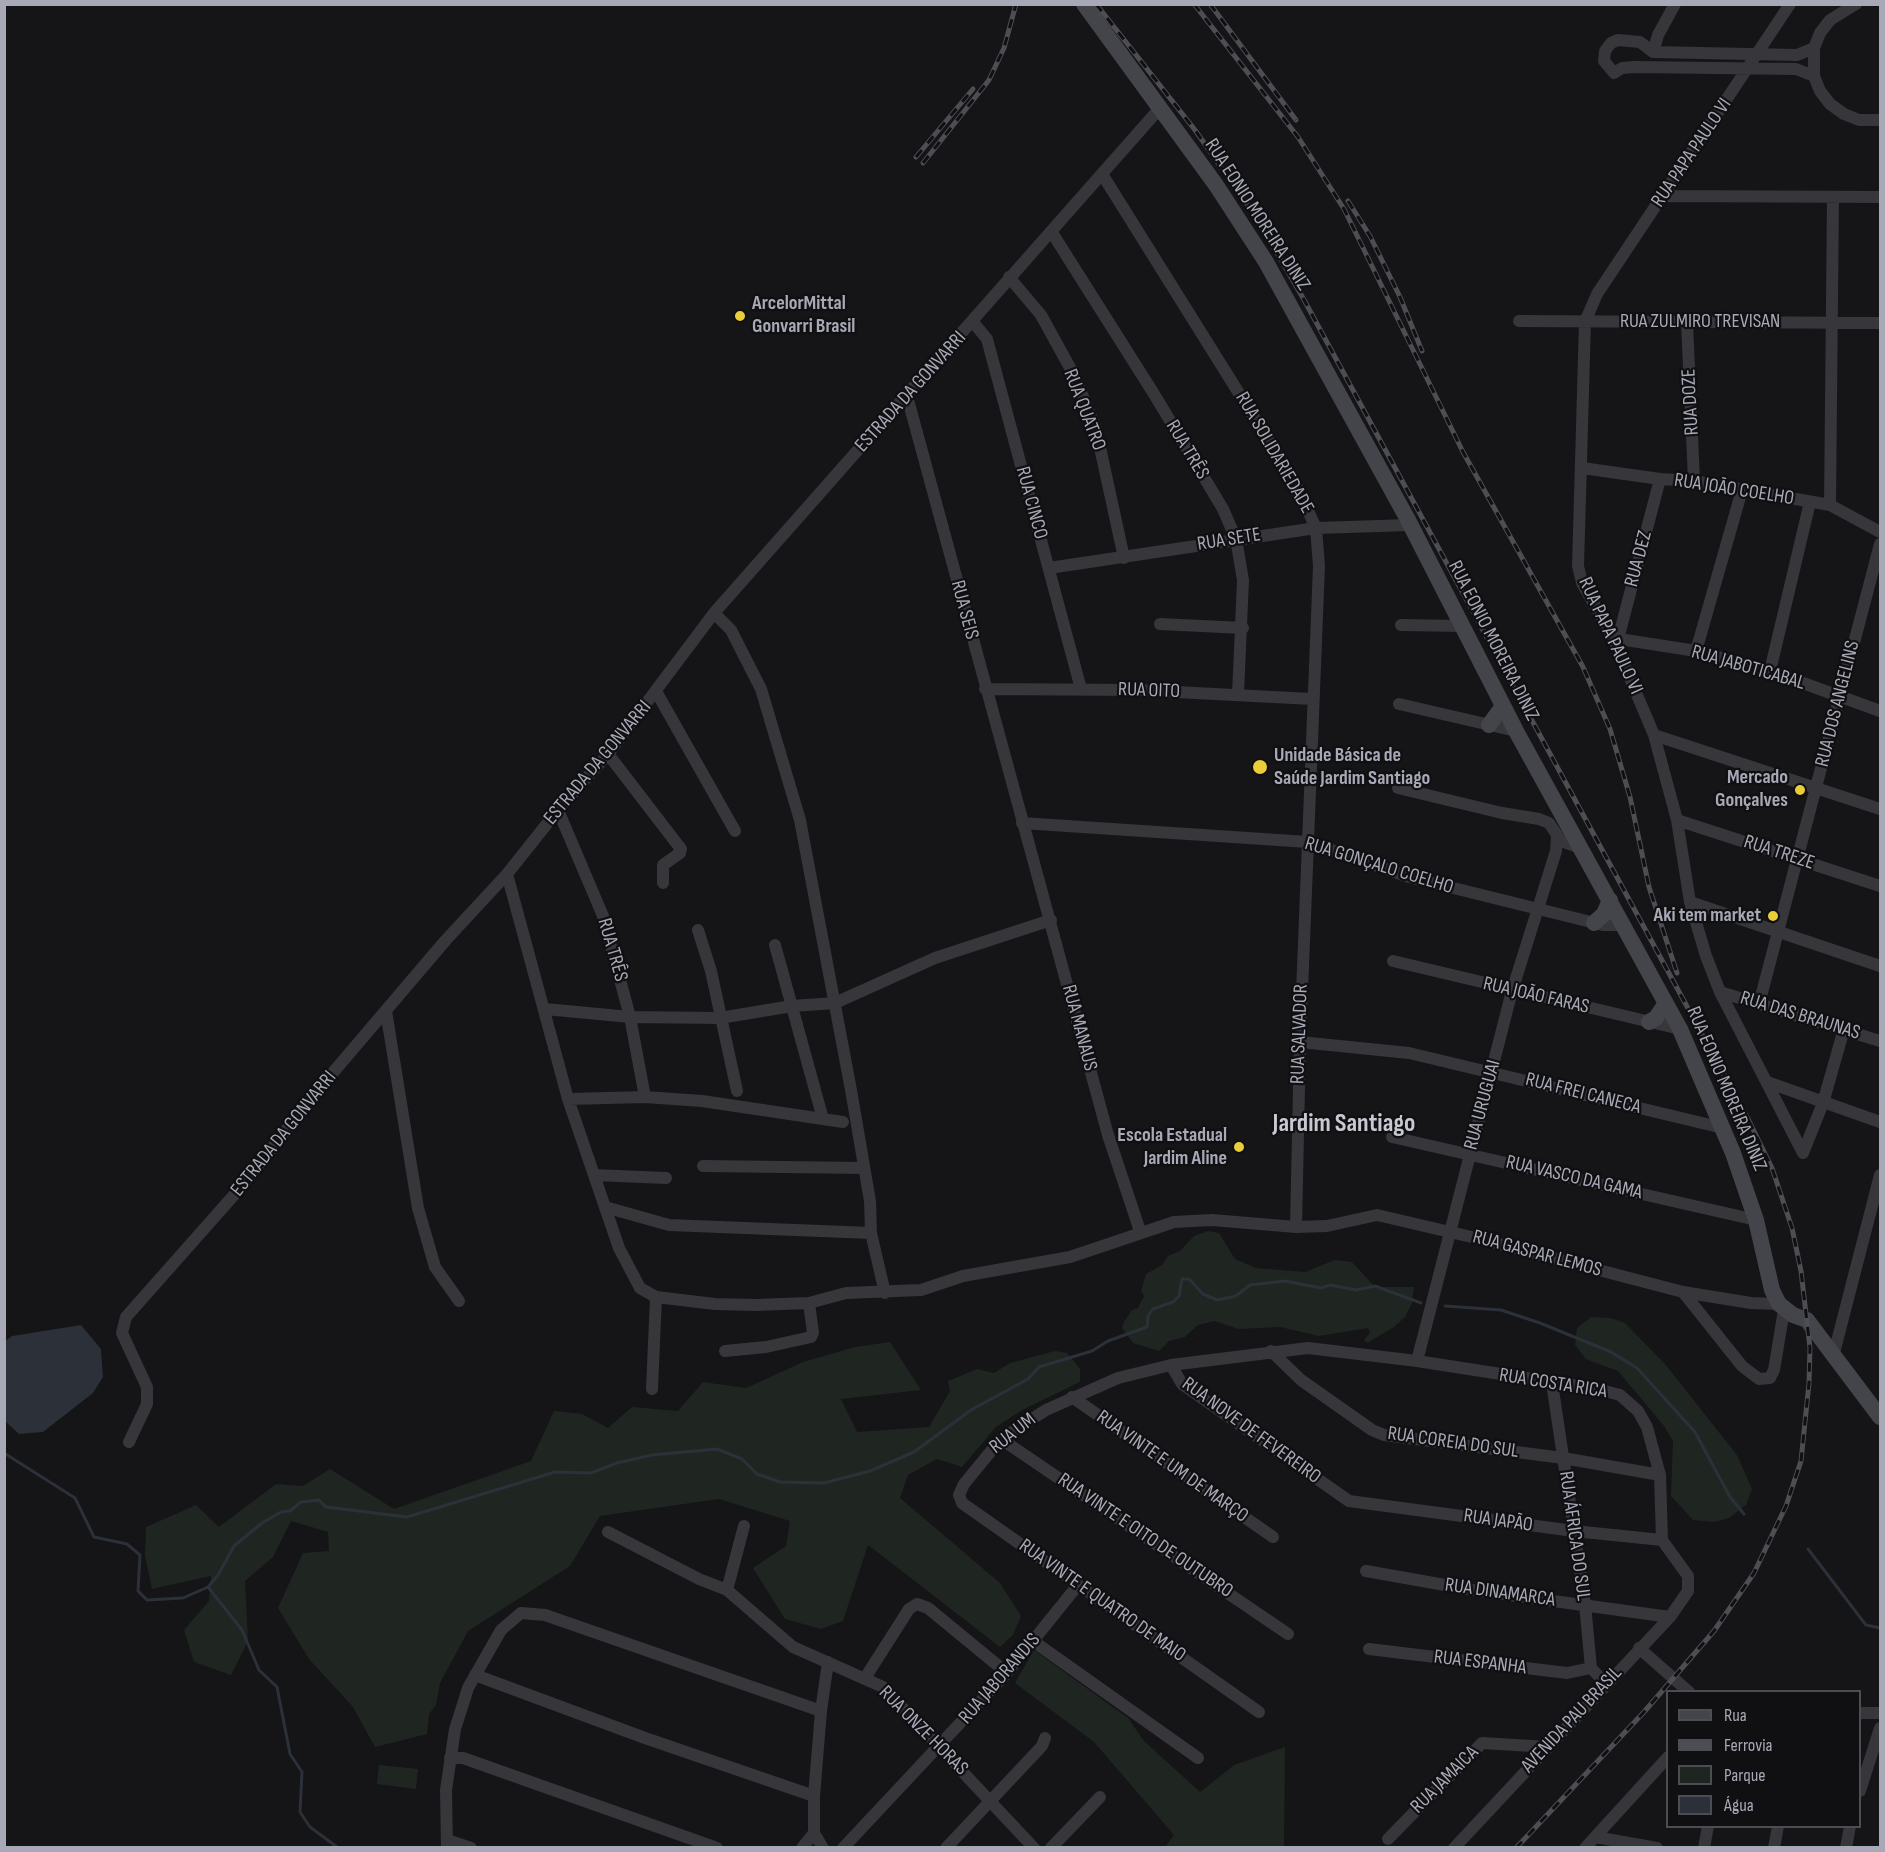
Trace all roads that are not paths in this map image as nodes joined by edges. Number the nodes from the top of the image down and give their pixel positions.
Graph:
1 (1084, 4) edge
2 (1675, 4) edge
3 (1790, 4) edge
4 (1856, 4) edge
5 (1814, 48) junction
6 (1653, 52) junction
7 (1757, 54) junction
8 (1748, 68) junction
9 (1814, 76) junction
10 (1160, 108) junction
11 (1881, 120) edge
12 (1102, 174) junction
13 (1664, 196) junction
14 (1833, 197) junction
15 (1881, 197) edge
16 (1051, 231) junction
17 (1009, 277) junction
18 (1519, 321) dead end
19 (973, 322) junction
20 (1585, 322) junction
21 (1687, 322) junction
22 (1834, 323) junction
23 (1881, 323) edge
24 (907, 396) junction
25 (1582, 468) junction
26 (1660, 479) junction
27 (1694, 481) junction
28 (1742, 490) junction
29 (1810, 502) junction
30 (1830, 506) junction
31 (1410, 525) junction
32 (1316, 528) junction
33 (1881, 532) edge
34 (1236, 539) junction
35 (1881, 544) edge
36 (1125, 558) junction
37 (1049, 568) junction
38 (714, 614) junction
39 (1160, 624) dead end
40 (1401, 625) dead end
41 (1462, 626) junction
42 (1243, 628) junction
43 (1615, 639) junction
44 (1696, 651) junction
45 (1770, 671) junction
46 (985, 689) junction
47 (1081, 689) junction
48 (657, 693) junction
49 (1238, 694) junction
50 (1839, 696) junction
51 (1312, 699) junction
52 (1399, 704) dead end
53 (1503, 706) junction
54 (1881, 711) edge
55 (1489, 725) junction
56 (1516, 731) junction
57 (1654, 735) junction
58 (608, 754) junction
59 (1398, 788) dead end
60 (1816, 788) junction
61 (1881, 809) edge
62 (558, 810) junction
63 (1548, 814) junction
64 (1677, 820) junction
65 (1022, 824) junction
66 (735, 831) dead end
67 (1308, 842) junction
68 (1559, 843) junction
69 (1581, 848) junction
70 (1797, 858) junction
71 (507, 874) junction
72 (663, 884) dead end
73 (1881, 886) edge
74 (1610, 900) junction
75 (1690, 902) junction
76 (1536, 910) junction
77 (1051, 920) junction
78 (1594, 923) junction
79 (1624, 925) junction
80 (698, 930) dead end
81 (1778, 933) junction
82 (775, 945) dead end
83 (1393, 960) dead end
84 (1881, 966) edge
85 (1512, 991) junction
86 (1720, 992) junction
87 (835, 1003) junction
88 (1666, 1003) junction
89 (1759, 1004) junction
90 (792, 1006) junction
91 (544, 1009) junction
92 (386, 1011) junction
93 (630, 1017) junction
94 (720, 1018) junction
95 (1649, 1022) junction
96 (1680, 1029) junction
97 (1844, 1029) junction
98 (1881, 1041) edge
99 (1299, 1042) junction
100 (1492, 1072) junction
101 (1767, 1082) junction
102 (737, 1091) dead end
103 (645, 1096) junction
104 (568, 1099) junction
105 (1823, 1103) junction
106 (823, 1119) junction
107 (843, 1122) dead end
108 (1881, 1122) edge
109 (1723, 1128) junction
110 (1392, 1137) dead end
111 (1470, 1154) junction
112 (703, 1166) dead end
113 (864, 1168) junction
114 (594, 1175) junction
115 (1881, 1175) edge
116 (666, 1178) dead end
117 (605, 1207) junction
118 (1756, 1220) junction
119 (1296, 1227) junction
120 (1140, 1231) junction
121 (1451, 1232) junction
122 (872, 1233) junction
123 (1683, 1292) junction
124 (885, 1293) junction
125 (656, 1297) junction
126 (459, 1301) dead end
127 (809, 1303) junction
128 (1781, 1307) junction
129 (725, 1351) dead end
130 (1271, 1351) junction
131 (1834, 1353) junction
132 (1417, 1361) junction
133 (1171, 1365) junction
134 (1552, 1383) junction
135 (652, 1389) dead end
136 (1072, 1397) junction
137 (1881, 1417) edge
138 (1001, 1439) junction
139 (129, 1442) dead end
140 (1563, 1458) junction
141 (1660, 1475) junction
142 (964, 1484) joint
143 (1336, 1493) joint
144 (744, 1526) dead end
145 (1574, 1531) junction
146 (608, 1532) dead end
147 (1273, 1537) dead end
148 (1662, 1540) junction
149 (1366, 1571) dead end
150 (1078, 1585) junction
151 (727, 1590) junction
152 (1585, 1605) junction
153 (1670, 1617) junction
154 (1288, 1634) dead end
155 (1034, 1641) junction
156 (1639, 1648) junction
157 (1369, 1649) dead end
158 (828, 1662) junction
159 (1591, 1668) junction
160 (1007, 1673) junction
161 (476, 1675) junction
162 (865, 1678) junction
163 (1606, 1684) junction
164 (1687, 1690) edge
165 (821, 1711) junction
166 (1259, 1712) dead end
167 (1861, 1713) edge
168 (1881, 1713) edge
169 (1881, 1728) edge
170 (1045, 1738) dead end
171 (939, 1746) junction
172 (1548, 1747) junction
173 (450, 1758) junction
174 (1198, 1758) dead end
175 (1666, 1759) edge
176 (1861, 1788) edge
177 (814, 1796) junction
178 (1101, 1797) dead end
179 (990, 1800) junction
180 (1708, 1828) edge
181 (1778, 1828) edge
182 (1850, 1828) edge
183 (814, 1833) junction
184 (1595, 1837) junction
185 (1388, 1839) dead end
186 (447, 1844) edge
187 (709, 1846) edge
188 (471, 1848) edge
189 (802, 1848) edge
190 (823, 1848) edge
191 (843, 1848) edge
192 (946, 1848) edge
193 (1034, 1848) edge
194 (1051, 1848) edge
195 (1454, 1848) edge
196 (1585, 1848) edge
197 (1657, 1848) edge
198 (1704, 1848) edge
199 (1774, 1848) edge
200 (1846, 1848) edge

1 - 10 main road, RUA EONIO MOREIRA DINIZ
2 - 6 street
3 - 7 street, RUA PAPA PAULO VI
4 - 5 street
5 - 7 street
5 - 9 street
6 - 7 street
6 - 8 street
7 - 8 street, RUA PAPA PAULO VI
8 - 9 street
8 - 13 street, RUA PAPA PAULO VI
9 - 11 street
10 - 12 street, ESTRADA DA GONVARRI
10 - 31 main road, RUA EONIO MOREIRA DINIZ
12 - 16 street, ESTRADA DA GONVARRI
12 - 32 street, RUA SOLIDARIEDADE
13 - 14 street
13 - 20 street, RUA PAPA PAULO VI
14 - 15 street
14 - 22 street
16 - 17 street, ESTRADA DA GONVARRI
16 - 34 street, RUA TRÊS
17 - 19 street, ESTRADA DA GONVARRI
17 - 36 street, RUA QUATRO
18 - 20 street, RUA ZULMIRO TREVISAN
19 - 24 street, ESTRADA DA GONVARRI
19 - 37 street, RUA CINCO
20 - 21 street, RUA ZULMIRO TREVISAN
20 - 25 street, RUA PAPA PAULO VI
21 - 22 street, RUA ZULMIRO TREVISAN
21 - 27 street, RUA DOZE
22 - 23 street, RUA ZULMIRO TREVISAN
22 - 30 street
24 - 38 street, ESTRADA DA GONVARRI
24 - 46 street, RUA SEIS
25 - 26 street, RUA JOÃO COELHO
25 - 43 street, RUA PAPA PAULO VI
26 - 27 street, RUA JOÃO COELHO
26 - 43 street, RUA DEZ
27 - 28 street, RUA JOÃO COELHO
28 - 29 street, RUA JOÃO COELHO
28 - 44 street
29 - 30 street, RUA JOÃO COELHO
29 - 45 street
30 - 33 street, RUA JOÃO COELHO
31 - 32 street, RUA SETE
31 - 41 main road, RUA EONIO MOREIRA DINIZ
32 - 34 street, RUA SETE
32 - 51 street, RUA SOLIDARIEDADE
34 - 36 street, RUA SETE
34 - 42 street, RUA TRÊS
35 - 50 street, RUA DOS ANGELINS
36 - 37 street, RUA SETE
37 - 47 street, RUA CINCO
38 - 48 street, ESTRADA DA GONVARRI
38 - 87 street
39 - 42 street
40 - 41 street
41 - 53 main road, RUA EONIO MOREIRA DINIZ
42 - 49 street, RUA TRÊS
43 - 44 street, RUA JABOTICABAL
43 - 57 street, RUA PAPA PAULO VI
44 - 45 street, RUA JABOTICABAL
45 - 50 street, RUA JABOTICABAL
46 - 47 street, RUA OITO
46 - 65 street, RUA SEIS
47 - 49 street, RUA OITO
48 - 58 street, ESTRADA DA GONVARRI
48 - 66 street
49 - 51 street, RUA OITO
50 - 54 street, RUA JABOTICABAL
50 - 60 street, RUA DOS ANGELINS
51 - 67 street, RUA SOLIDARIEDADE
52 - 55 street
53 - 55 main road
53 - 56 main road, RUA EONIO MOREIRA DINIZ
55 - 56 street
56 - 63 main road, RUA EONIO MOREIRA DINIZ
57 - 60 street
57 - 64 street, RUA PAPA PAULO VI
58 - 62 street, ESTRADA DA GONVARRI
58 - 72 street
59 - 63 street
60 - 61 street
60 - 70 street, RUA DOS ANGELINS
62 - 71 street, ESTRADA DA GONVARRI
62 - 93 street, RUA TRÊS
63 - 68 street
63 - 69 main road, RUA EONIO MOREIRA DINIZ
64 - 70 street, RUA TREZE
64 - 75 street, RUA PAPA PAULO VI
65 - 67 street, RUA GONÇALO COELHO
65 - 77 street, RUA MANAUS
67 - 76 street, RUA GONÇALO COELHO
67 - 99 street, RUA SALVADOR
68 - 69 street
68 - 76 street, RUA URUGUAI
69 - 74 main road, RUA EONIO MOREIRA DINIZ
70 - 73 street, RUA TREZE
70 - 81 street, RUA DOS ANGELINS
71 - 91 street
71 - 92 street, ESTRADA DA GONVARRI
74 - 78 main road
74 - 79 main road, RUA EONIO MOREIRA DINIZ
75 - 81 street
75 - 86 street, RUA PAPA PAULO VI
76 - 78 street, RUA GONÇALO COELHO
76 - 85 street, RUA URUGUAI
77 - 87 street
77 - 120 street, RUA MANAUS
78 - 79 street, RUA GONÇALO COELHO
79 - 88 main road, RUA EONIO MOREIRA DINIZ
80 - 94 street
81 - 84 street
81 - 89 street, RUA DOS ANGELINS
82 - 90 street
83 - 85 street, RUA JOÃO FARAS
85 - 95 street, RUA JOÃO FARAS
85 - 100 street, RUA URUGUAI
86 - 89 street, RUA DAS BRAUNAS
86 - 101 street, RUA PAPA PAULO VI
87 - 90 street
87 - 113 street
88 - 95 main road
88 - 96 main road, RUA EONIO MOREIRA DINIZ
89 - 97 street, RUA DAS BRAUNAS
90 - 94 street
90 - 106 street
91 - 93 street
91 - 104 street
92 - 126 street
92 - 139 street, ESTRADA DA GONVARRI
93 - 94 street
93 - 103 street, RUA TRÊS
94 - 102 street
95 - 96 street, RUA JOÃO FARAS
96 - 109 main road, RUA EONIO MOREIRA DINIZ
97 - 98 street, RUA DAS BRAUNAS
97 - 105 street
99 - 100 street, RUA FREI CANECA
99 - 119 street, RUA SALVADOR
100 - 109 street, RUA FREI CANECA
100 - 111 street, RUA URUGUAI
101 - 105 street
101 - 105 street, RUA PAPA PAULO VI
103 - 104 street
103 - 106 street
104 - 114 street
105 - 108 street
106 - 107 street
109 - 118 main road, RUA EONIO MOREIRA DINIZ
110 - 111 street, RUA VASCO DA GAMA
111 - 118 street, RUA VASCO DA GAMA
111 - 121 street, RUA URUGUAI
112 - 113 street
113 - 122 street
114 - 116 street
114 - 117 street
115 - 131 street
117 - 122 street
117 - 125 street
118 - 128 main road, RUA EONIO MOREIRA DINIZ
119 - 120 street, RUA GASPAR LEMOS
119 - 121 street, RUA GASPAR LEMOS
120 - 124 street, RUA GASPAR LEMOS
121 - 123 street, RUA GASPAR LEMOS
121 - 132 street, RUA URUGUAI
122 - 124 street
123 - 128 street, RUA GASPAR LEMOS
123 - 128 street
124 - 127 street, RUA GASPAR LEMOS
125 - 127 street, RUA GASPAR LEMOS
125 - 135 street
127 - 129 street
128 - 131 main road
130 - 132 street, RUA COSTA RICA
130 - 133 street, RUA COSTA RICA
130 - 140 street, RUA COREIA DO SUL
131 - 137 main road
132 - 134 street, RUA COSTA RICA
133 - 136 street, RUA UM
133 - 143 street, RUA NOVE DE FEVEREIRO
134 - 140 street, RUA ÁFRICA DO SUL
134 - 141 street, RUA COSTA RICA
136 - 138 street, RUA UM
136 - 147 street, RUA VINTE E UM DE MARÇO
138 - 142 street, RUA UM
138 - 154 street, RUA VINTE E OITO DE OUTUBRO
140 - 141 street, RUA COREIA DO SUL
140 - 145 street, RUA ÁFRICA DO SUL
141 - 148 street, RUA COSTA RICA
142 - 150 street, RUA VINTE E QUATRO DE MAIO
143 - 145 street, RUA JAPÃO
144 - 151 street
145 - 148 street, RUA JAPÃO
145 - 152 street, RUA ÁFRICA DO SUL
146 - 151 street, RUA ONZE HORAS
148 - 153 street, AVENIDA PAU BRASIL
149 - 152 street, RUA DINAMARCA
150 - 155 street, RUA JABORANDIS
150 - 166 street, RUA VINTE E QUATRO DE MAIO
151 - 158 street, RUA ONZE HORAS
152 - 153 street, RUA DINAMARCA
152 - 159 street, RUA ÁFRICA DO SUL
153 - 156 street, AVENIDA PAU BRASIL
155 - 160 street, RUA JABORANDIS
155 - 174 street
156 - 163 street, AVENIDA PAU BRASIL
156 - 164 street
157 - 159 street, RUA ESPANHA
158 - 162 street, RUA ONZE HORAS
158 - 165 street
159 - 163 street
160 - 162 street
160 - 171 street, RUA JABORANDIS
161 - 165 street
161 - 173 street
161 - 177 street
162 - 171 street, RUA ONZE HORAS
163 - 172 street, AVENIDA PAU BRASIL
165 - 177 street
167 - 168 street
169 - 176 street
170 - 179 street
171 - 179 street, RUA ONZE HORAS
171 - 191 street, RUA JABORANDIS
172 - 185 street, RUA JAMAICA
172 - 195 street, AVENIDA PAU BRASIL
173 - 186 street
173 - 187 street
175 - 184 street
177 - 183 street
178 - 194 street
179 - 192 street
179 - 193 street, RUA ONZE HORAS
180 - 198 street
181 - 199 street
182 - 200 street
183 - 189 street
183 - 190 street
184 - 196 street
184 - 197 street
186 - 188 street

